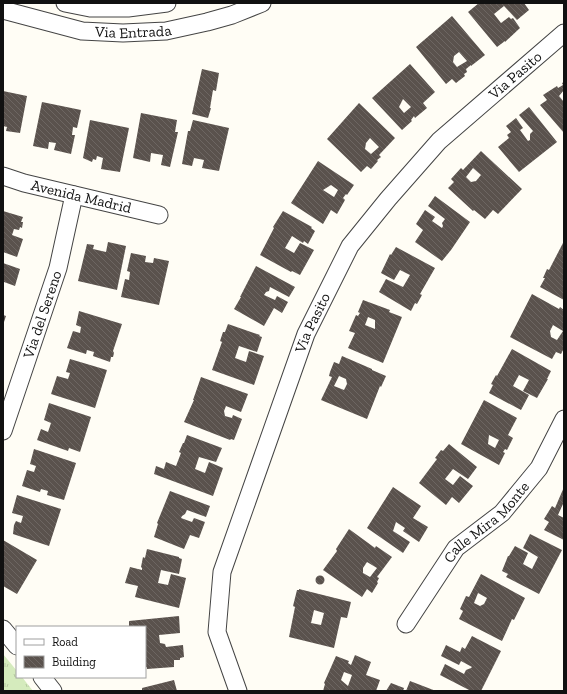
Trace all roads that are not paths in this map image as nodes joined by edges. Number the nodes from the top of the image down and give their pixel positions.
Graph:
1 (65, 3) edge
2 (167, 3) edge
3 (262, 3) edge
4 (3, 10) edge
5 (564, 33) edge
6 (3, 176) edge
7 (74, 195) junction
8 (159, 215) dead end
9 (564, 418) edge
10 (3, 431) edge
11 (406, 624) dead end
12 (3, 629) edge
13 (16, 645) edge
14 (43, 678) edge
15 (53, 691) edge
16 (238, 691) edge

1 - 2 street, Via Entrada
3 - 4 street, Via Entrada
5 - 16 street, Via Pasito
6 - 7 street, Avenida Madrid
7 - 8 street, Avenida Madrid
7 - 10 street, Via del Sereno
9 - 11 street, Calle Mira Monte
12 - 13 street
14 - 15 street

